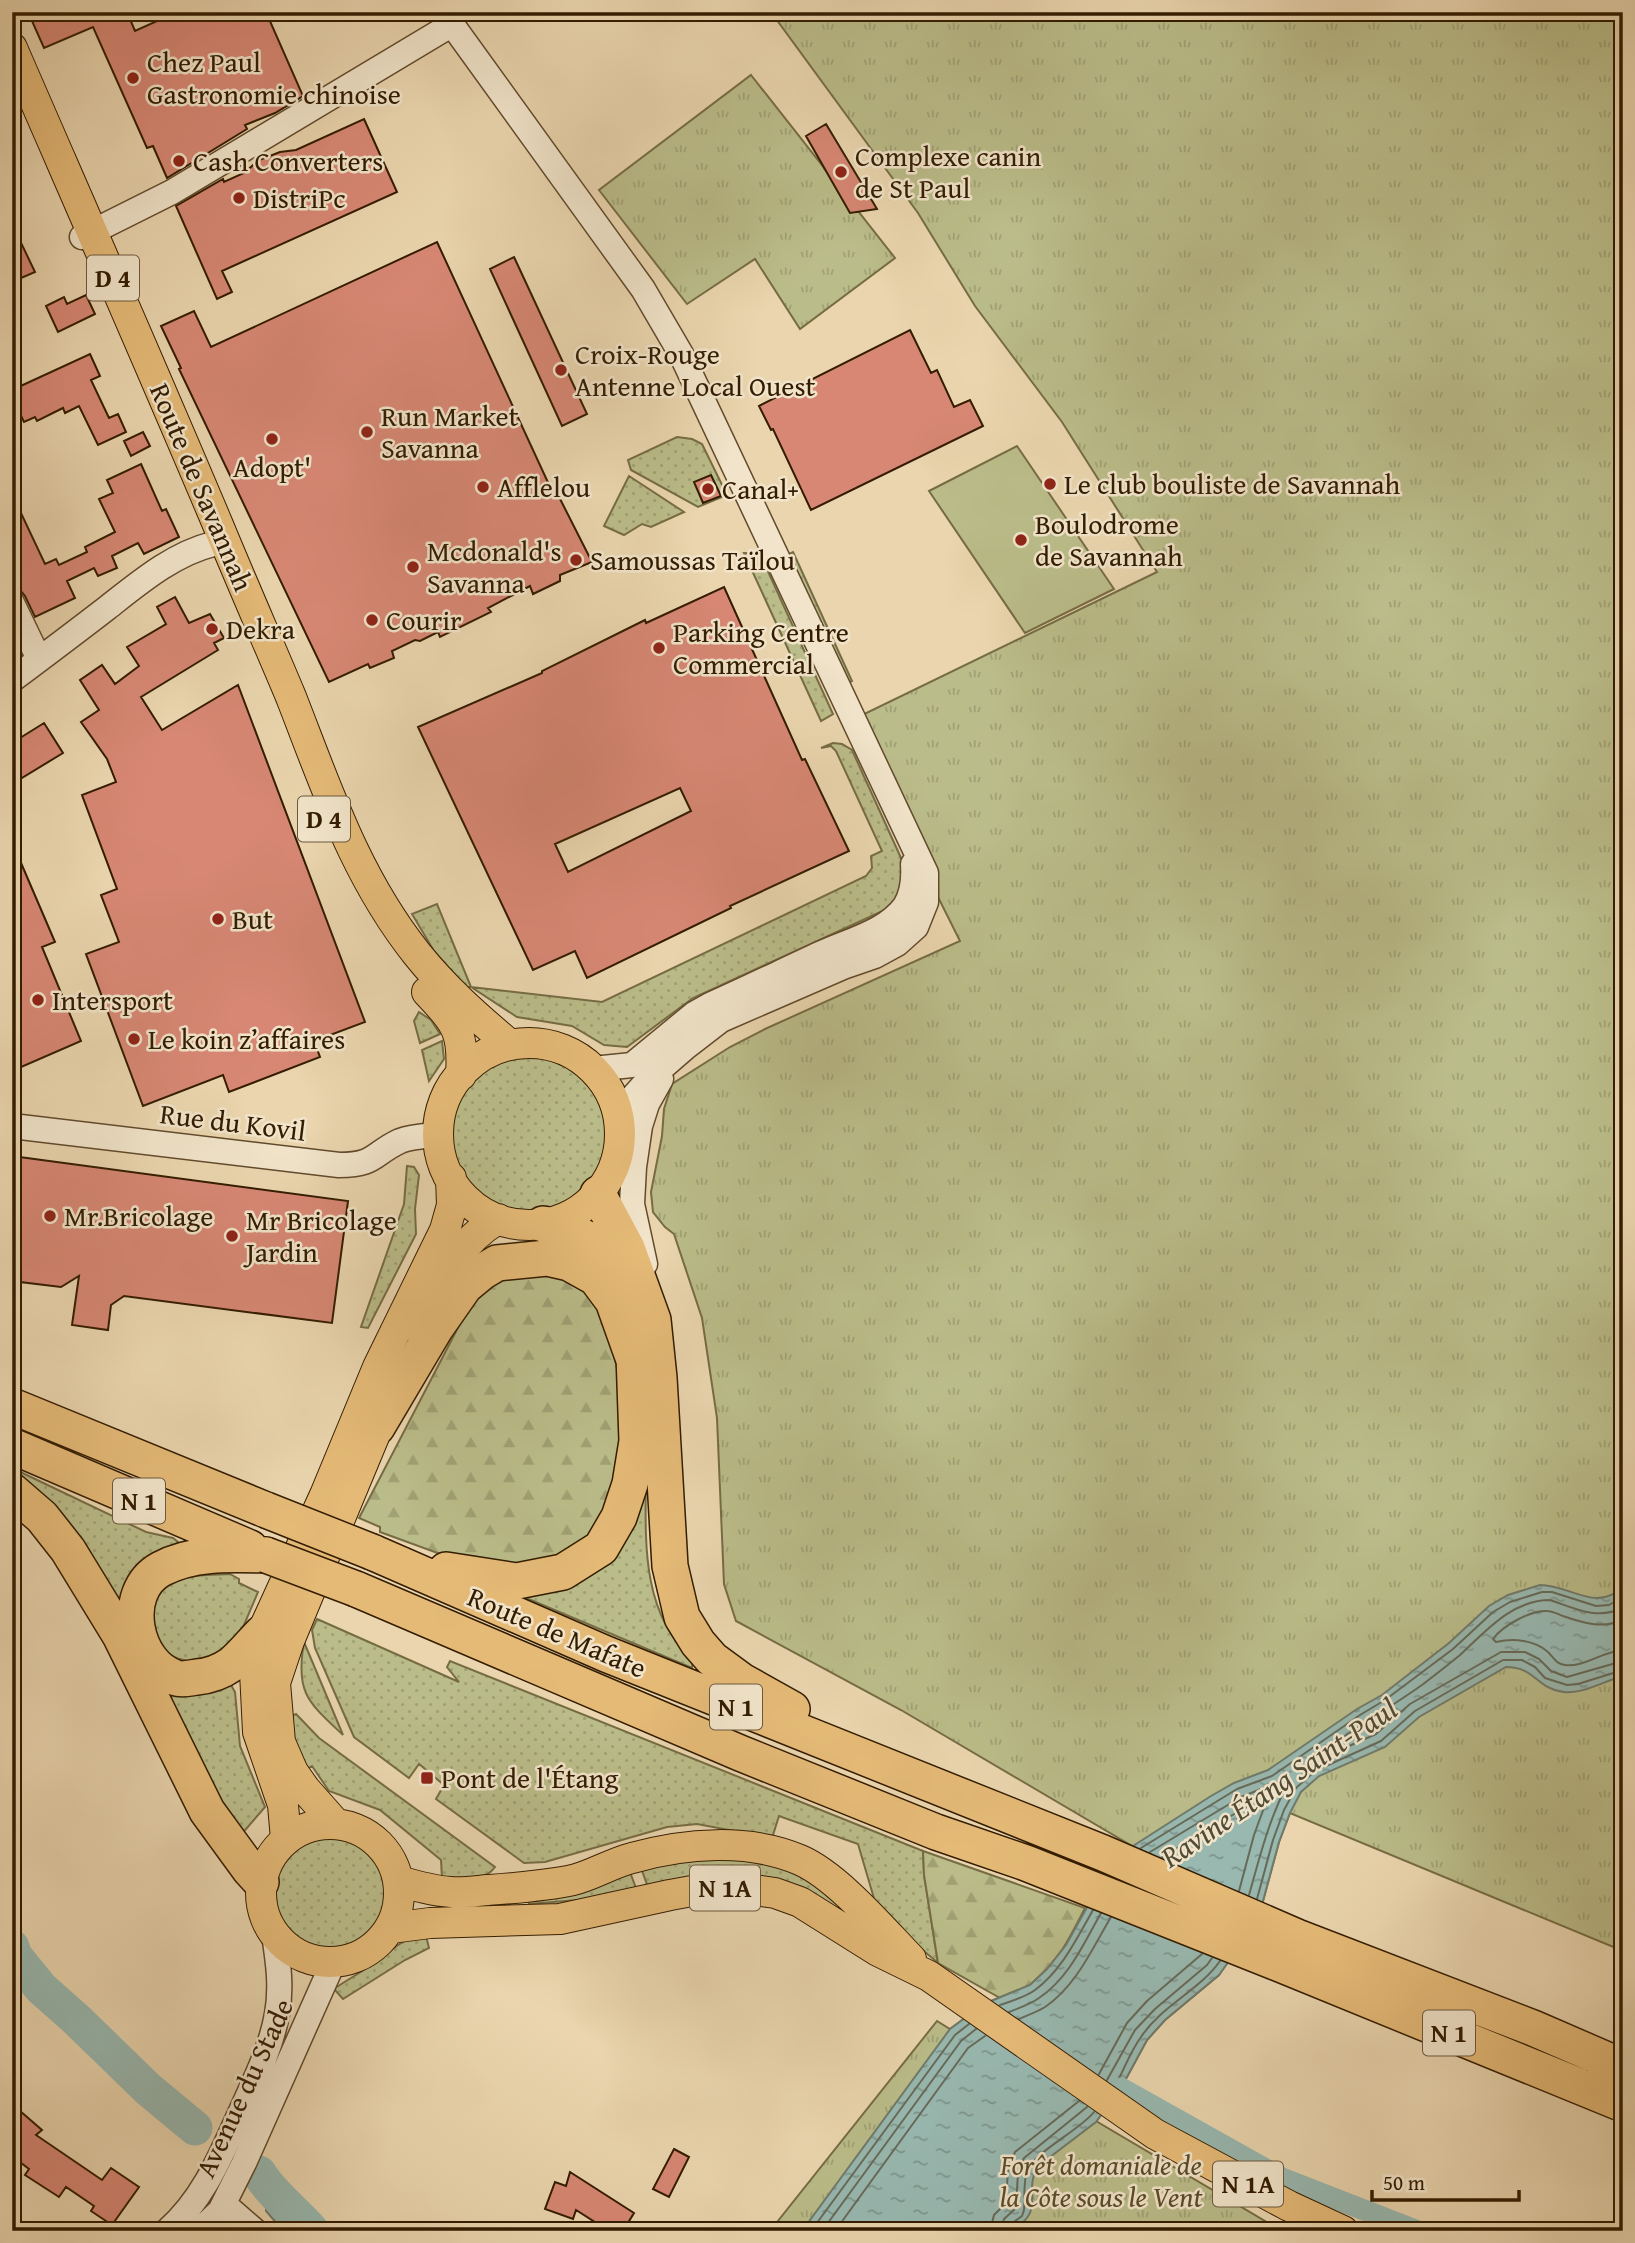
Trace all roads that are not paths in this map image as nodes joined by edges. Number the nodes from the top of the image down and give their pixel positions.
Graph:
1 (447, 19) edge
2 (12, 48) edge
3 (12, 81) edge
4 (88, 234) junction
5 (213, 544) junction
6 (12, 603) edge
7 (39, 659) junction
8 (12, 680) edge
9 (911, 843) junction
10 (510, 1045) junction
11 (677, 1054) junction
12 (593, 1069) junction
13 (461, 1075) junction
14 (619, 1122) junction
15 (12, 1126) edge
16 (439, 1135) junction
17 (451, 1178) junction
18 (597, 1194) junction
19 (498, 1219) junction
20 (544, 1224) junction
21 (653, 1320) junction
22 (634, 1360) junction
23 (12, 1406) edge
24 (377, 1427) junction
25 (12, 1446) edge
26 (12, 1491) edge
27 (372, 1552) junction
28 (267, 1555) junction
29 (262, 1633) junction
30 (963, 1798) junction
31 (335, 1823) junction
32 (286, 1839) junction
33 (398, 1881) junction
34 (261, 1882) junction
35 (391, 1928) junction
36 (274, 1934) junction
37 (1286, 1950) junction
38 (333, 1963) junction
39 (929, 1976) junction
40 (1623, 2067) edge
41 (1623, 2104) edge
42 (224, 2204) junction
43 (167, 2231) edge
44 (199, 2231) edge
45 (255, 2231) edge
46 (1343, 2231) edge

1 - 4 street
1 - 9 street
2 - 4 main road, Route de Savannah / D 4
3 - 4 main road, Route de Savannah / D 4
4 - 5 main road, Route de Savannah / D 4
4 - 10 main road, Route de Savannah / D 4
5 - 7 street
5 - 13 main road, Route de Savannah / D 4
6 - 7 street
7 - 8 street
9 - 11 street
9 - 12 street
10 - 12 main road
10 - 13 main road
11 - 14 street
11 - 21 street
12 - 14 main road
13 - 16 main road
14 - 18 main road
15 - 16 street, Rue du Kovil
16 - 17 main road
17 - 19 main road
17 - 29 main road
18 - 20 main road
18 - 21 highway
19 - 20 main road
19 - 24 main road
20 - 22 highway
21 - 30 highway
22 - 24 highway
22 - 27 highway
23 - 27 highway, Route de Mafate / N 1, bridge
24 - 31 main road
25 - 28 highway, Route de Mafate / N 1
26 - 34 highway
27 - 30 highway, Route de Mafate / N 1
28 - 29 highway
28 - 37 highway, Route de Mafate / N 1, bridge
29 - 32 main road
30 - 37 highway, Route de Mafate / N 1
31 - 32 main road
31 - 33 main road
32 - 34 main road
33 - 35 main road
33 - 39 main road, N 1A
34 - 36 main road
35 - 38 main road
35 - 39 main road, N 1A
36 - 38 main road
36 - 43 street, Avenue du Stade
37 - 40 highway, N 1
37 - 41 highway, N 1
38 - 42 street, Avenue du Stade
39 - 46 main road, N 1A
42 - 44 street, Avenue du Stade
42 - 45 street

